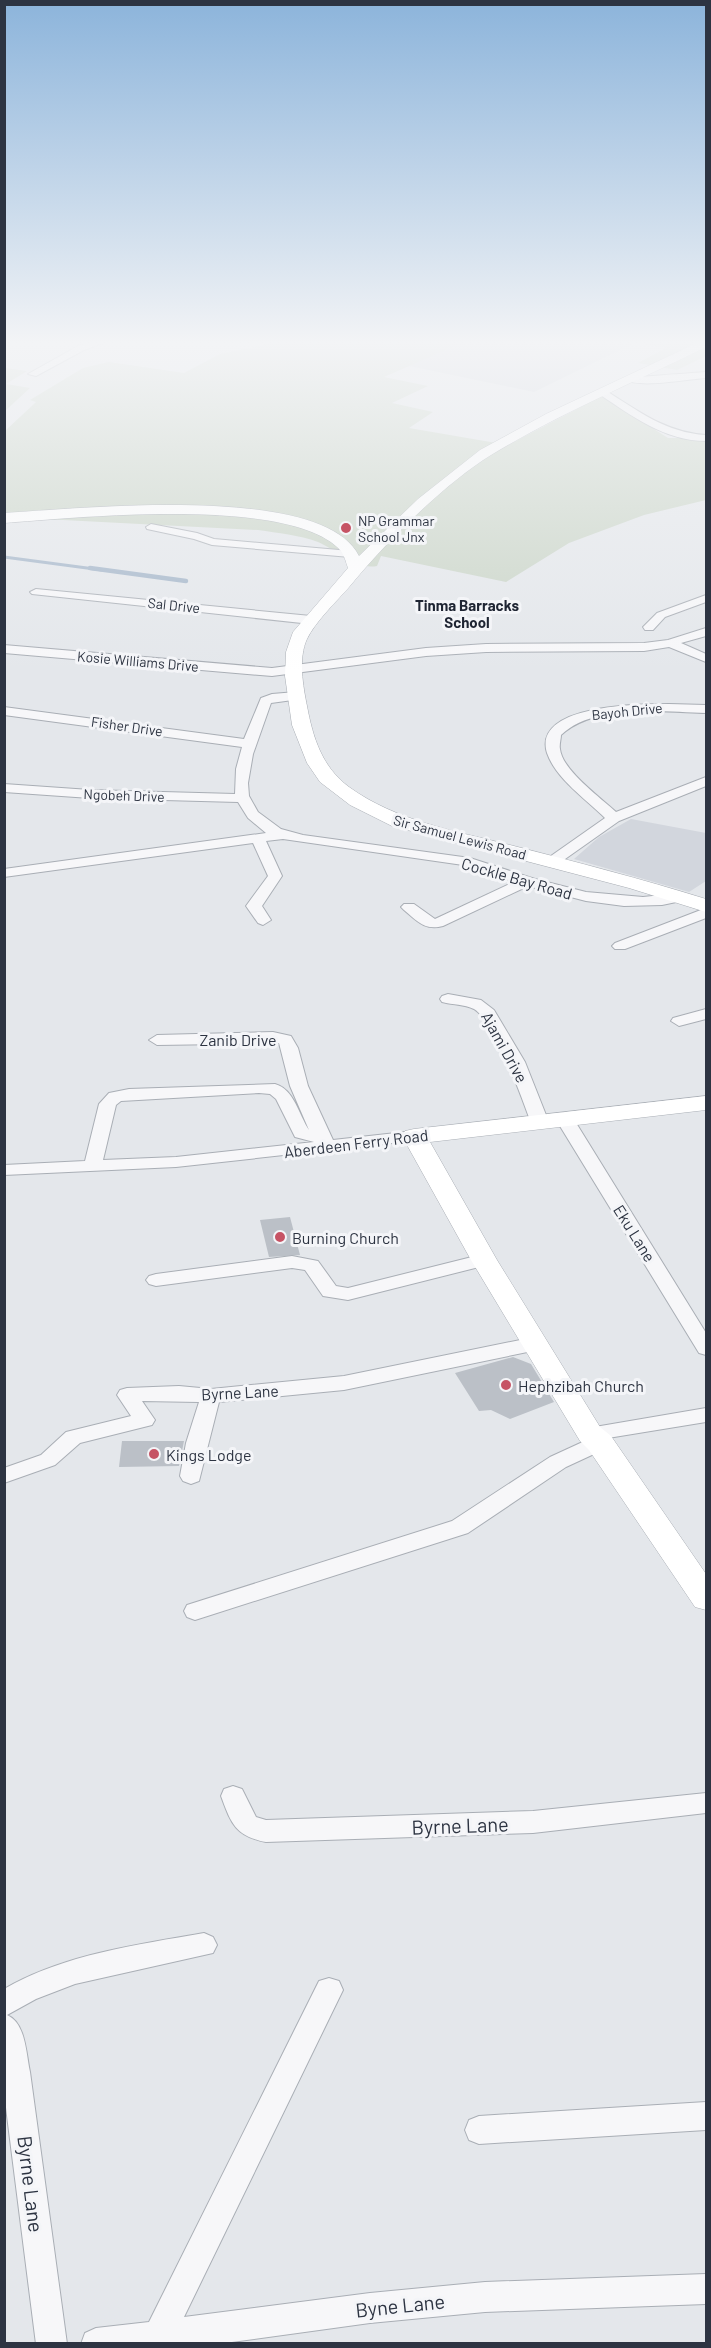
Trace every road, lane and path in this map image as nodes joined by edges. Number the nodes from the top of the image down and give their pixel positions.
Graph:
1 (486, 453) edge
2 (4, 518) edge
3 (151, 527) dead end
4 (351, 556) junction
5 (36, 592) dead end
6 (706, 598) edge
7 (311, 620) junction
8 (649, 627) dead end
9 (706, 632) edge
10 (670, 643) junction
11 (4, 650) edge
12 (706, 658) edge
13 (293, 671) junction
14 (296, 696) junction
15 (706, 709) edge
16 (4, 711) edge
17 (250, 744) junction
18 (706, 781) edge
19 (4, 788) edge
20 (243, 798) junction
21 (614, 818) junction
22 (282, 835) junction
23 (258, 838) junction
24 (553, 861) junction
25 (4, 873) edge
26 (527, 881) junction
27 (681, 897) junction
28 (706, 906) edge
29 (409, 907) dead end
30 (706, 913) edge
31 (263, 920) dead end
32 (620, 946) dead end
33 (448, 999) dead end
34 (706, 1014) edge
35 (679, 1021) dead end
36 (158, 1040) dead end
37 (706, 1103) edge
38 (564, 1118) junction
39 (539, 1120) junction
40 (414, 1136) junction
41 (325, 1142) junction
42 (93, 1166) junction
43 (4, 1170) edge
44 (484, 1260) junction
45 (156, 1280) dead end
46 (535, 1344) junction
47 (706, 1348) edge
48 (211, 1396) junction
49 (706, 1415) edge
50 (595, 1439) junction
51 (4, 1476) edge
52 (191, 1476) dead end
53 (706, 1598) edge
54 (195, 1611) dead end
55 (233, 1796) dead end
56 (706, 1803) edge
57 (204, 1945) dead end
58 (329, 1990) dead end
59 (4, 2004) edge
60 (4, 2027) edge
61 (706, 2116) edge
62 (479, 2130) dead end
63 (706, 2289) edge
64 (159, 2334) junction
65 (52, 2343) edge
66 (96, 2343) edge

1 - 4 street
2 - 4 street
3 - 4 street
4 - 7 street, Sir Samuel Lewis Road
5 - 7 street, Sal Drive
6 - 8 street
7 - 13 street, Sir Samuel Lewis Road
9 - 10 street
10 - 12 street
10 - 13 street
11 - 13 street, Kosie Williams Drive
13 - 14 street, Sir Samuel Lewis Road
14 - 17 street
14 - 24 street, Sir Samuel Lewis Road
15 - 21 street, Bayoh Drive
16 - 17 street, Fisher Drive
17 - 20 street
18 - 21 street
19 - 20 street, Ngobeh Drive
20 - 22 street, Cockle Bay Road
21 - 24 street
22 - 23 street, Cockle Bay Road
22 - 26 street, Cockle Bay Road
23 - 25 street, Cockle Bay Road
23 - 31 street
24 - 27 street, Sir Samuel Lewis Road
26 - 27 street, Cockle Bay Road
26 - 29 street
27 - 28 street, Sir Samuel Lewis Road
30 - 32 street
33 - 39 street, Ajami Drive
34 - 35 street
36 - 41 street, Zanib Drive
37 - 38 street, Aberdeen Ferry Road
38 - 39 street, Aberdeen Ferry Road
38 - 47 street, Eku Lane
39 - 40 street, Aberdeen Ferry Road
40 - 41 street, Aberdeen Ferry Road
40 - 44 street
41 - 42 street, Aberdeen Ferry Road
41 - 42 street
42 - 43 street, Aberdeen Ferry Road
44 - 45 street
44 - 46 street
46 - 48 street, Byrne Lane
46 - 50 street
48 - 51 street, Byrne Lane
48 - 52 street
49 - 50 street
50 - 53 street
50 - 54 street
55 - 56 street, Byrne Lane
57 - 59 street
58 - 64 street
60 - 65 street, Byrne Lane
61 - 62 street
63 - 64 street, Byne Lane
64 - 66 street, Byne Lane

